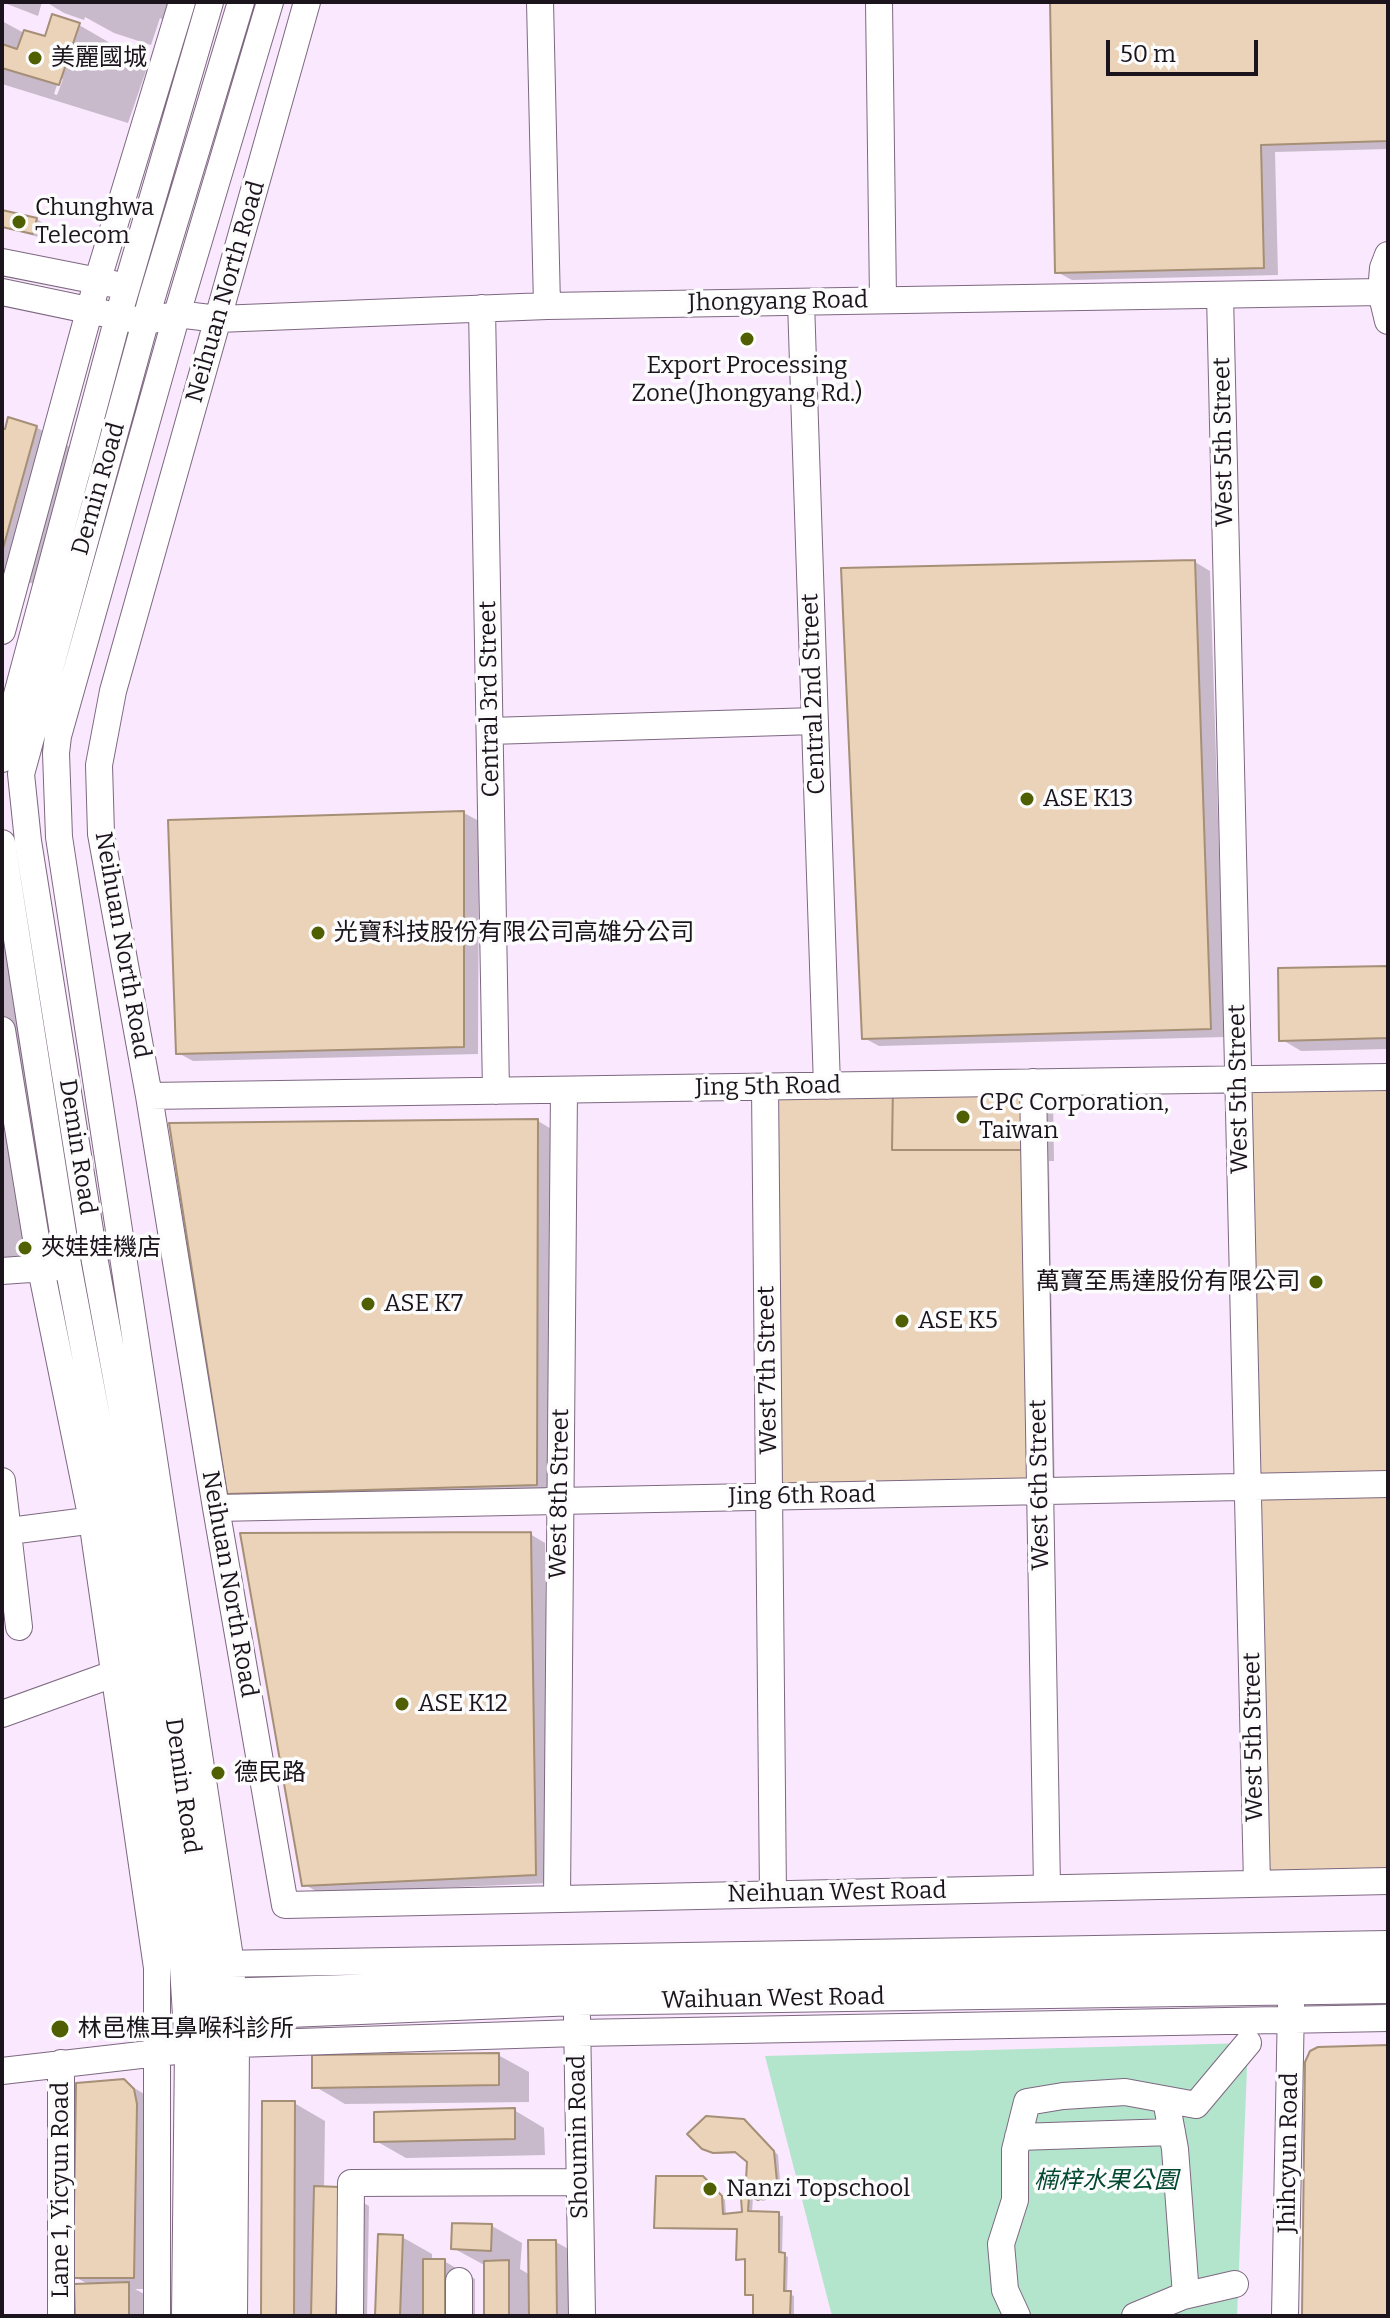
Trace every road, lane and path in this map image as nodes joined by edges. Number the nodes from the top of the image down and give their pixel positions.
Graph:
1 (182, 2) edge
2 (210, 2) edge
3 (241, 2) edge
4 (270, 2) edge
5 (307, 2) edge
6 (540, 2) edge
7 (879, 2) edge
8 (1388, 255) edge
9 (2, 262) edge
10 (98, 279) junction
11 (2, 292) edge
12 (1381, 292) junction
13 (1220, 295) junction
14 (883, 299) junction
15 (142, 302) junction
16 (801, 302) junction
17 (547, 306) junction
18 (482, 308) junction
19 (90, 310) junction
20 (177, 314) junction
21 (118, 317) junction
22 (218, 319) junction
23 (1388, 321) edge
24 (2, 631) edge
25 (815, 721) junction
26 (490, 731) junction
27 (2, 759) edge
28 (59, 837) junction
29 (28, 841) junction
30 (2, 844) edge
31 (2, 1030) edge
32 (1388, 1077) edge
33 (1239, 1079) junction
34 (1033, 1082) junction
35 (827, 1086) junction
36 (765, 1087) junction
37 (564, 1090) junction
38 (496, 1091) junction
39 (149, 1096) junction
40 (124, 1260) junction
41 (95, 1262) junction
42 (68, 1265) junction
43 (41, 1269) junction
44 (2, 1271) edge
45 (2, 1481) edge
46 (1388, 1484) edge
47 (1248, 1487) junction
48 (1040, 1491) junction
49 (769, 1497) junction
50 (560, 1501) junction
51 (216, 1508) junction
52 (128, 1515) junction
53 (5, 1532) edge
54 (19, 1627) dead end
55 (151, 1667) junction
56 (2, 1714) edge
57 (1388, 1881) edge
58 (1257, 1884) junction
59 (1047, 1888) junction
60 (773, 1894) junction
61 (557, 1899) junction
62 (285, 1905) joint
63 (1388, 1944) edge
64 (1291, 1968) junction
65 (1388, 1968) edge
66 (576, 1980) junction
67 (1388, 1990) edge
68 (196, 1992) junction
69 (1388, 2018) edge
70 (1291, 2020) junction
71 (577, 2033) junction
72 (1248, 2043) dead end
73 (212, 2046) junction
74 (157, 2051) junction
75 (61, 2063) junction
76 (2, 2071) edge
77 (1166, 2100) junction
78 (1172, 2132) junction
79 (1018, 2137) junction
80 (579, 2182) junction
81 (459, 2281) dead end
82 (1235, 2284) dead end
83 (1186, 2295) junction
84 (61, 2316) edge
85 (157, 2316) edge
86 (185, 2316) edge
87 (208, 2316) edge
88 (234, 2316) edge
89 (350, 2316) edge
90 (459, 2316) edge
91 (582, 2316) edge
92 (1017, 2316) edge
93 (1135, 2316) edge
94 (1285, 2316) edge

1 - 10 street
2 - 15 street, Demin Road
3 - 15 street, Demin Road
4 - 20 street, Demin Road
5 - 22 street, Neihuan North Road
6 - 17 street
7 - 14 street
8 - 12 street
9 - 10 street
10 - 15 street
10 - 19 street
11 - 19 street
12 - 13 street, Jhongyang Road
12 - 23 street
13 - 14 street, Jhongyang Road
13 - 33 street, West 5th Street
14 - 16 street, Jhongyang Road
15 - 20 street
15 - 21 street
15 - 29 street, Demin Road
16 - 17 street, Jhongyang Road
16 - 25 street, Central 2nd Street
17 - 18 street, Jhongyang Road
18 - 22 street, Jhongyang Road
18 - 26 street, Central 3rd Street
19 - 21 street
19 - 24 street
20 - 22 street, Jhongyang Road
20 - 28 street, Demin Road
21 - 27 street, Demin Road
22 - 39 street, Neihuan North Road
25 - 26 street
25 - 35 street, Central 2nd Street
26 - 38 street, Central 3rd Street
28 - 29 street
28 - 40 street, Demin Road
29 - 30 street
29 - 41 street, Demin Road
30 - 42 street, Demin Road
31 - 43 street, Demin Road
32 - 33 street, Jing 5th Road
33 - 34 street, Jing 5th Road
33 - 47 street, West 5th Street
34 - 35 street, Jing 5th Road
34 - 48 street, West 6th Street
35 - 36 street, Jing 5th Road
36 - 37 street, Jing 5th Road
36 - 49 street, West 7th Street
37 - 38 street, Jing 5th Road
37 - 50 street, West 8th Street
38 - 39 street, Jing 5th Road
39 - 51 street, Neihuan North Road
40 - 41 street
40 - 52 street, Demin Road
41 - 42 street
41 - 52 street, Demin Road
42 - 43 street
42 - 52 street, Demin Road
43 - 44 street
43 - 52 street, Demin Road
45 - 53 street
46 - 47 street, Jing 6th Road
47 - 48 street, Jing 6th Road
47 - 58 street, West 5th Street
48 - 49 street, Jing 6th Road
48 - 59 street, West 6th Street
49 - 50 street, Jing 6th Road
49 - 60 street, West 7th Street
50 - 51 street, Jing 6th Road
50 - 61 street, West 8th Street
51 - 62 street, Neihuan North Road
52 - 53 street
52 - 55 street, Demin Road
52 - 55 street, Demin Road
53 - 54 street
55 - 56 street
55 - 68 street, Demin Road
55 - 68 street, Demin Road
57 - 58 street, Neihuan West Road
58 - 59 street, Neihuan West Road
59 - 60 street, Neihuan West Road
60 - 61 street, Neihuan West Road
61 - 62 street, Neihuan West Road
63 - 64 street, Waihuan West Road
64 - 65 street, Waihuan West Road
64 - 66 street, Waihuan West Road
64 - 66 street, Waihuan West Road
64 - 67 street, Waihuan West Road
64 - 70 street, Jhihcyun Road
66 - 68 street, Waihuan West Road
66 - 68 street, Waihuan West Road
66 - 71 street, Shoumin Road
68 - 73 street, Demin Road
68 - 73 street, Demin Road
68 - 74 street, Demin Road
69 - 70 street, Waihuan West Road
70 - 71 street, Waihuan West Road
70 - 94 street, Jhihcyun Road
71 - 73 street, Waihuan West Road
71 - 80 street, Shoumin Road
72 - 77 street
73 - 74 street, Waihuan West Road
73 - 86 street, Demin Road
73 - 87 street, Demin Road
73 - 88 street, Demin Road
74 - 75 street, Waihuan West Road
74 - 85 street, Demin Road
75 - 76 street, Waihuan West Road
75 - 84 street, Lane 1, Yicyun Road
77 - 78 street
77 - 79 street
78 - 79 street
78 - 83 street
79 - 92 street
80 - 89 street
80 - 91 street, Shoumin Road
81 - 90 street
82 - 83 street
83 - 93 street

